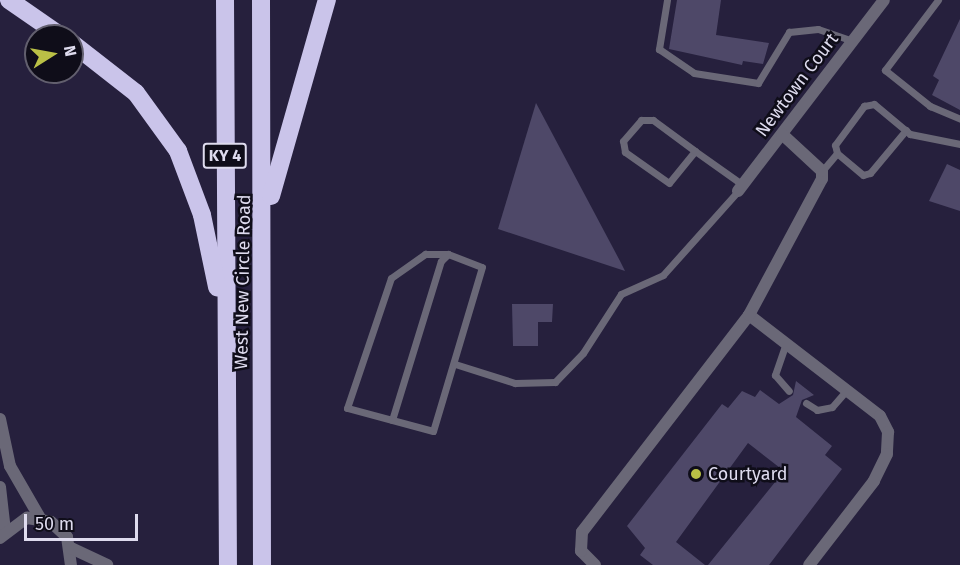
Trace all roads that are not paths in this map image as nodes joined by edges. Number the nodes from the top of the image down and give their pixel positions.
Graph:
1 (9, 0) edge
2 (225, 0) edge
3 (261, 0) edge
4 (327, 0) edge
5 (667, 0) edge
6 (884, 0) edge
7 (938, 0) edge
8 (44, 24) edge
9 (853, 41) junction
10 (84, 53) edge
11 (960, 119) edge
12 (906, 130) junction
13 (782, 135) junction
14 (960, 144) edge
15 (695, 151) junction
16 (837, 153) junction
17 (822, 171) junction
18 (741, 188) junction
19 (265, 215) junction
20 (448, 254) junction
21 (224, 313) junction
22 (749, 315) junction
23 (786, 343) junction
24 (455, 364) junction
25 (847, 390) junction
26 (789, 391) dead end
27 (806, 404) dead end
28 (0, 419) edge
29 (392, 420) junction
30 (0, 487) edge
31 (40, 518) junction
32 (2, 534) edge
33 (71, 548) junction
34 (71, 565) edge
35 (107, 565) edge
36 (228, 565) edge
37 (262, 565) edge
38 (596, 565) edge
39 (809, 565) edge

1 - 8 highway
2 - 21 highway, West New Circle Road / KY 4
3 - 19 highway, West New Circle Road / KY 4
4 - 19 highway
5 - 9 lane
6 - 9 street, Newtown Court
7 - 11 lane
9 - 13 street, Newtown Court
10 - 21 highway
12 - 14 lane
12 - 16 lane
12 - 16 lane
13 - 17 street
13 - 18 street, Newtown Court
15 - 15 lane
15 - 18 lane
16 - 17 lane
17 - 22 street
18 - 24 lane
19 - 37 highway, West New Circle Road / KY 4
20 - 24 lane
20 - 29 lane
20 - 29 lane
21 - 36 highway, West New Circle Road / KY 4
22 - 23 street
22 - 38 street
23 - 25 street
23 - 26 lane
24 - 29 lane
25 - 27 lane
25 - 39 street
28 - 31 street
30 - 32 street
31 - 32 street
31 - 33 street
33 - 34 street
33 - 35 street

